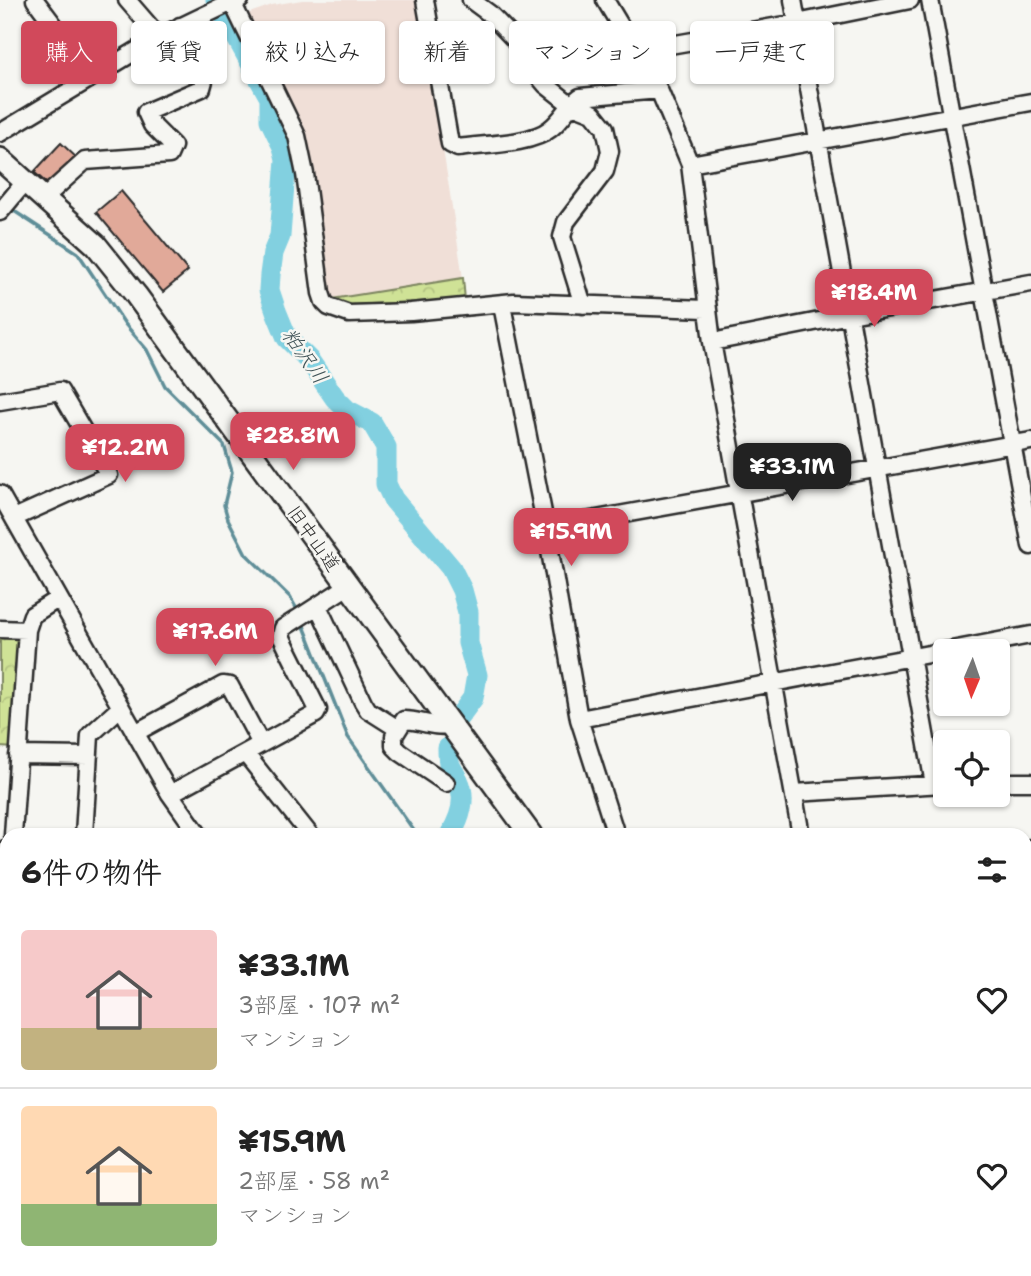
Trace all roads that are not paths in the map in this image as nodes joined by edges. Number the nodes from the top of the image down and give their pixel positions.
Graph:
1 (35, 0) edge
2 (127, 0) edge
3 (425, 0) edge
4 (471, 0) edge
5 (605, 0) edge
6 (793, 0) edge
7 (910, 0) edge
8 (930, 0) edge
9 (233, 2) edge
10 (51, 21) edge
11 (145, 21) edge
12 (191, 21) edge
13 (617, 21) edge
14 (797, 21) edge
15 (807, 21) edge
16 (81, 84) edge
17 (203, 84) edge
18 (655, 84) edge
19 (808, 84) edge
20 (659, 90) junction
21 (1031, 102) edge
22 (570, 104) junction
23 (952, 116) junction
24 (0, 133) edge
25 (817, 139) junction
26 (0, 159) edge
27 (690, 164) junction
28 (25, 182) junction
29 (44, 198) junction
30 (4, 208) edge
31 (1031, 283) edge
32 (984, 291) junction
33 (502, 305) junction
34 (583, 305) junction
35 (706, 309) junction
36 (850, 314) junction
37 (712, 342) junction
38 (2, 396) edge
39 (1031, 441) edge
40 (1013, 445) junction
41 (878, 469) junction
42 (0, 494) edge
43 (740, 494) junction
44 (14, 518) junction
45 (546, 528) junction
46 (1031, 546) edge
47 (348, 586) junction
48 (60, 598) junction
49 (318, 606) junction
50 (0, 629) edge
51 (27, 630) junction
52 (1031, 635) edge
53 (1010, 639) edge
54 (933, 653) edge
55 (912, 657) junction
56 (774, 683) junction
57 (121, 707) junction
58 (579, 719) junction
59 (449, 725) junction
60 (398, 729) junction
61 (135, 733) junction
62 (261, 744) junction
63 (933, 752) edge
64 (245, 753) junction
65 (18, 755) junction
66 (89, 756) junction
67 (1010, 782) edge
68 (1031, 782) edge
69 (446, 783) dead end
70 (933, 784) edge
71 (794, 793) junction
72 (170, 794) junction
73 (13, 828) edge
74 (84, 828) edge
75 (193, 828) edge
76 (304, 828) edge
77 (526, 828) edge
78 (614, 828) edge
79 (800, 828) edge

1 - 10 street
2 - 11 street
3 - 22 street
4 - 22 street
5 - 13 street
6 - 14 street
7 - 15 street
8 - 23 street
9 - 12 street
9 - 33 street
16 - 24 street
17 - 29 street
18 - 20 street
19 - 25 street
20 - 22 street
20 - 27 street
21 - 23 street
22 - 34 street
23 - 25 street
23 - 32 street
25 - 27 street
25 - 36 street
26 - 28 main road, 旧中山道
27 - 35 street
28 - 29 main road, 旧中山道
28 - 30 street
29 - 47 main road, 旧中山道
31 - 32 street
32 - 36 street
32 - 40 street
33 - 34 street
33 - 45 street
34 - 35 street
35 - 37 street
36 - 37 street
36 - 41 street
37 - 43 street
38 - 44 street
39 - 40 street
40 - 41 street
40 - 46 street
41 - 43 street
41 - 55 street
42 - 44 street
43 - 45 street
43 - 56 street
44 - 48 street
45 - 58 street
47 - 49 street
47 - 59 main road, 旧中山道
48 - 51 street
48 - 57 street
49 - 60 street
49 - 62 street
50 - 51 street
51 - 65 street
52 - 53 street
54 - 55 street
55 - 56 street
55 - 63 street
56 - 58 street
56 - 71 street
57 - 61 street
57 - 66 street
58 - 78 street
59 - 60 street
59 - 77 main road, 旧中山道
60 - 69 street
61 - 62 street
61 - 72 street
62 - 64 street
64 - 72 street
64 - 76 street
65 - 66 street
65 - 73 street
66 - 74 street
67 - 68 street
70 - 71 street
71 - 79 street
72 - 75 street

